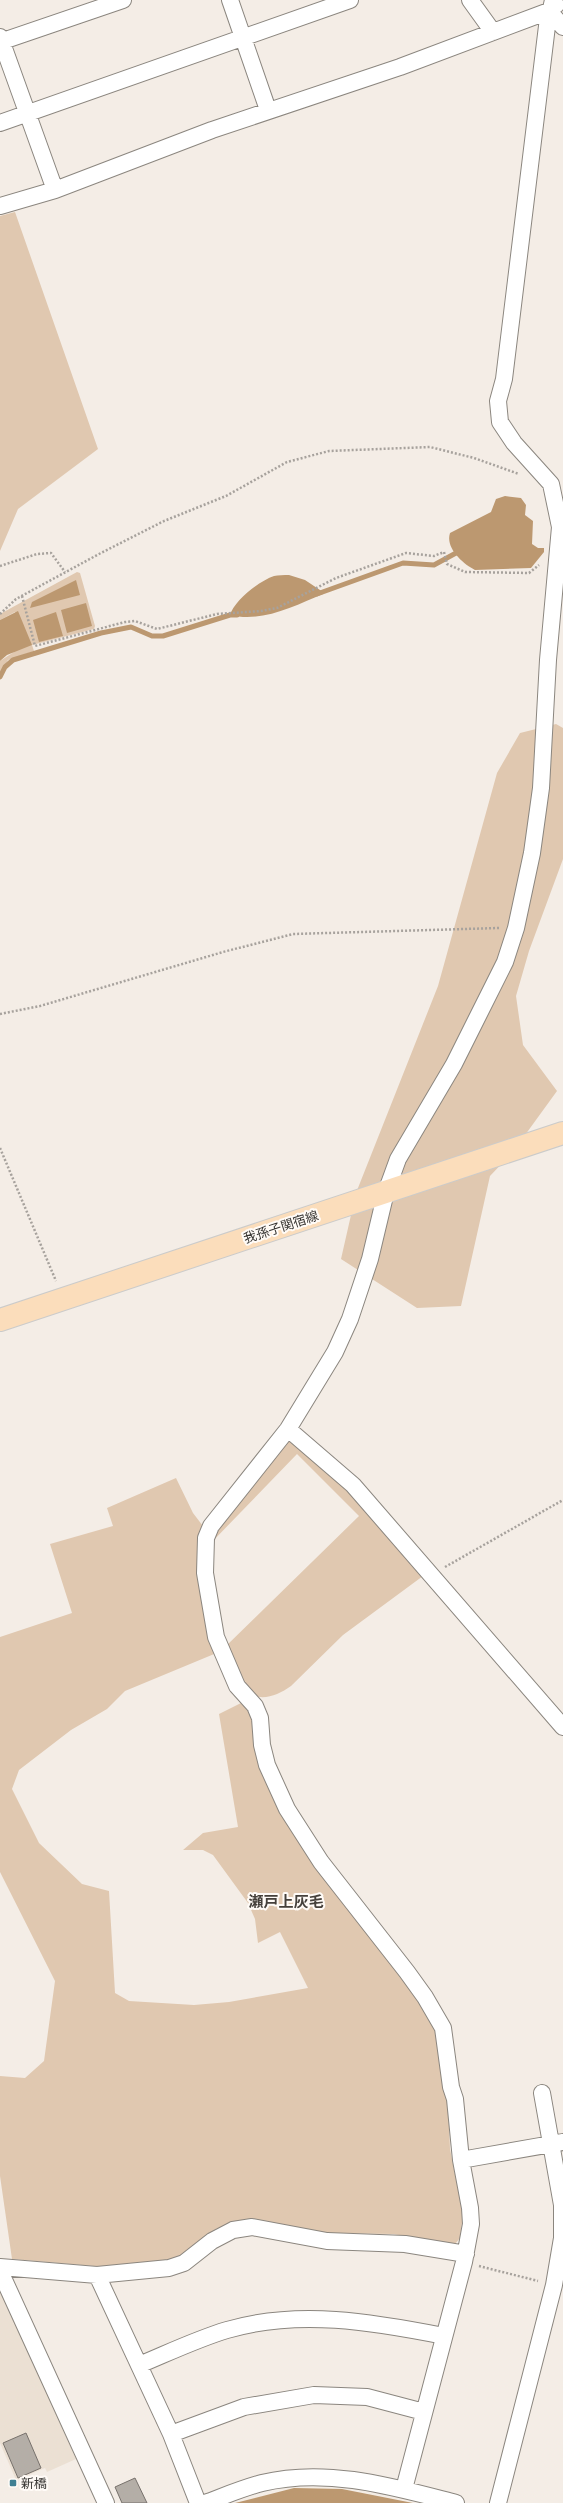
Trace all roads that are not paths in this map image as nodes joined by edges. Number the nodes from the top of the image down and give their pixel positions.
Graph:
1 (123, 0) edge
2 (230, 0) edge
3 (350, 0) edge
4 (470, 0) edge
5 (563, 2) edge
6 (551, 5) edge
7 (563, 27) edge
8 (493, 32) junction
9 (244, 39) junction
10 (1, 40) edge
11 (268, 110) junction
12 (26, 114) junction
13 (0, 123) edge
14 (55, 190) junction
15 (0, 206) edge
16 (563, 1133) edge
17 (386, 1192) junction
18 (0, 1320) edge
19 (288, 1429) junction
20 (563, 1727) edge
21 (542, 2093) dead end
22 (557, 2143) edge
23 (461, 2160) junction
24 (465, 2258) junction
25 (0, 2267) edge
26 (0, 2271) edge
27 (97, 2275) junction
28 (444, 2336) junction
29 (138, 2365) junction
30 (424, 2412) junction
31 (171, 2434) junction
32 (404, 2489) junction
33 (106, 2503) edge
34 (198, 2503) edge
35 (205, 2503) edge
36 (456, 2503) edge
37 (498, 2503) edge

1 - 10 street
2 - 9 street
3 - 9 street
4 - 8 street
5 - 6 street
6 - 7 street
6 - 8 street
6 - 17 street
8 - 11 street
9 - 11 street
9 - 12 street
10 - 12 street
11 - 14 street
12 - 13 street
12 - 14 street
14 - 15 street
16 - 17 main road, 我孫子関宿線
17 - 18 main road, 我孫子関宿線
17 - 19 street
19 - 20 street
19 - 23 street
21 - 22 street
22 - 23 street
22 - 37 street
23 - 24 street
24 - 27 street
24 - 28 street
25 - 27 street
26 - 33 street
27 - 29 street
28 - 29 street
28 - 30 street
29 - 31 street
30 - 31 street
30 - 32 street
31 - 34 street
32 - 35 street
32 - 36 street

